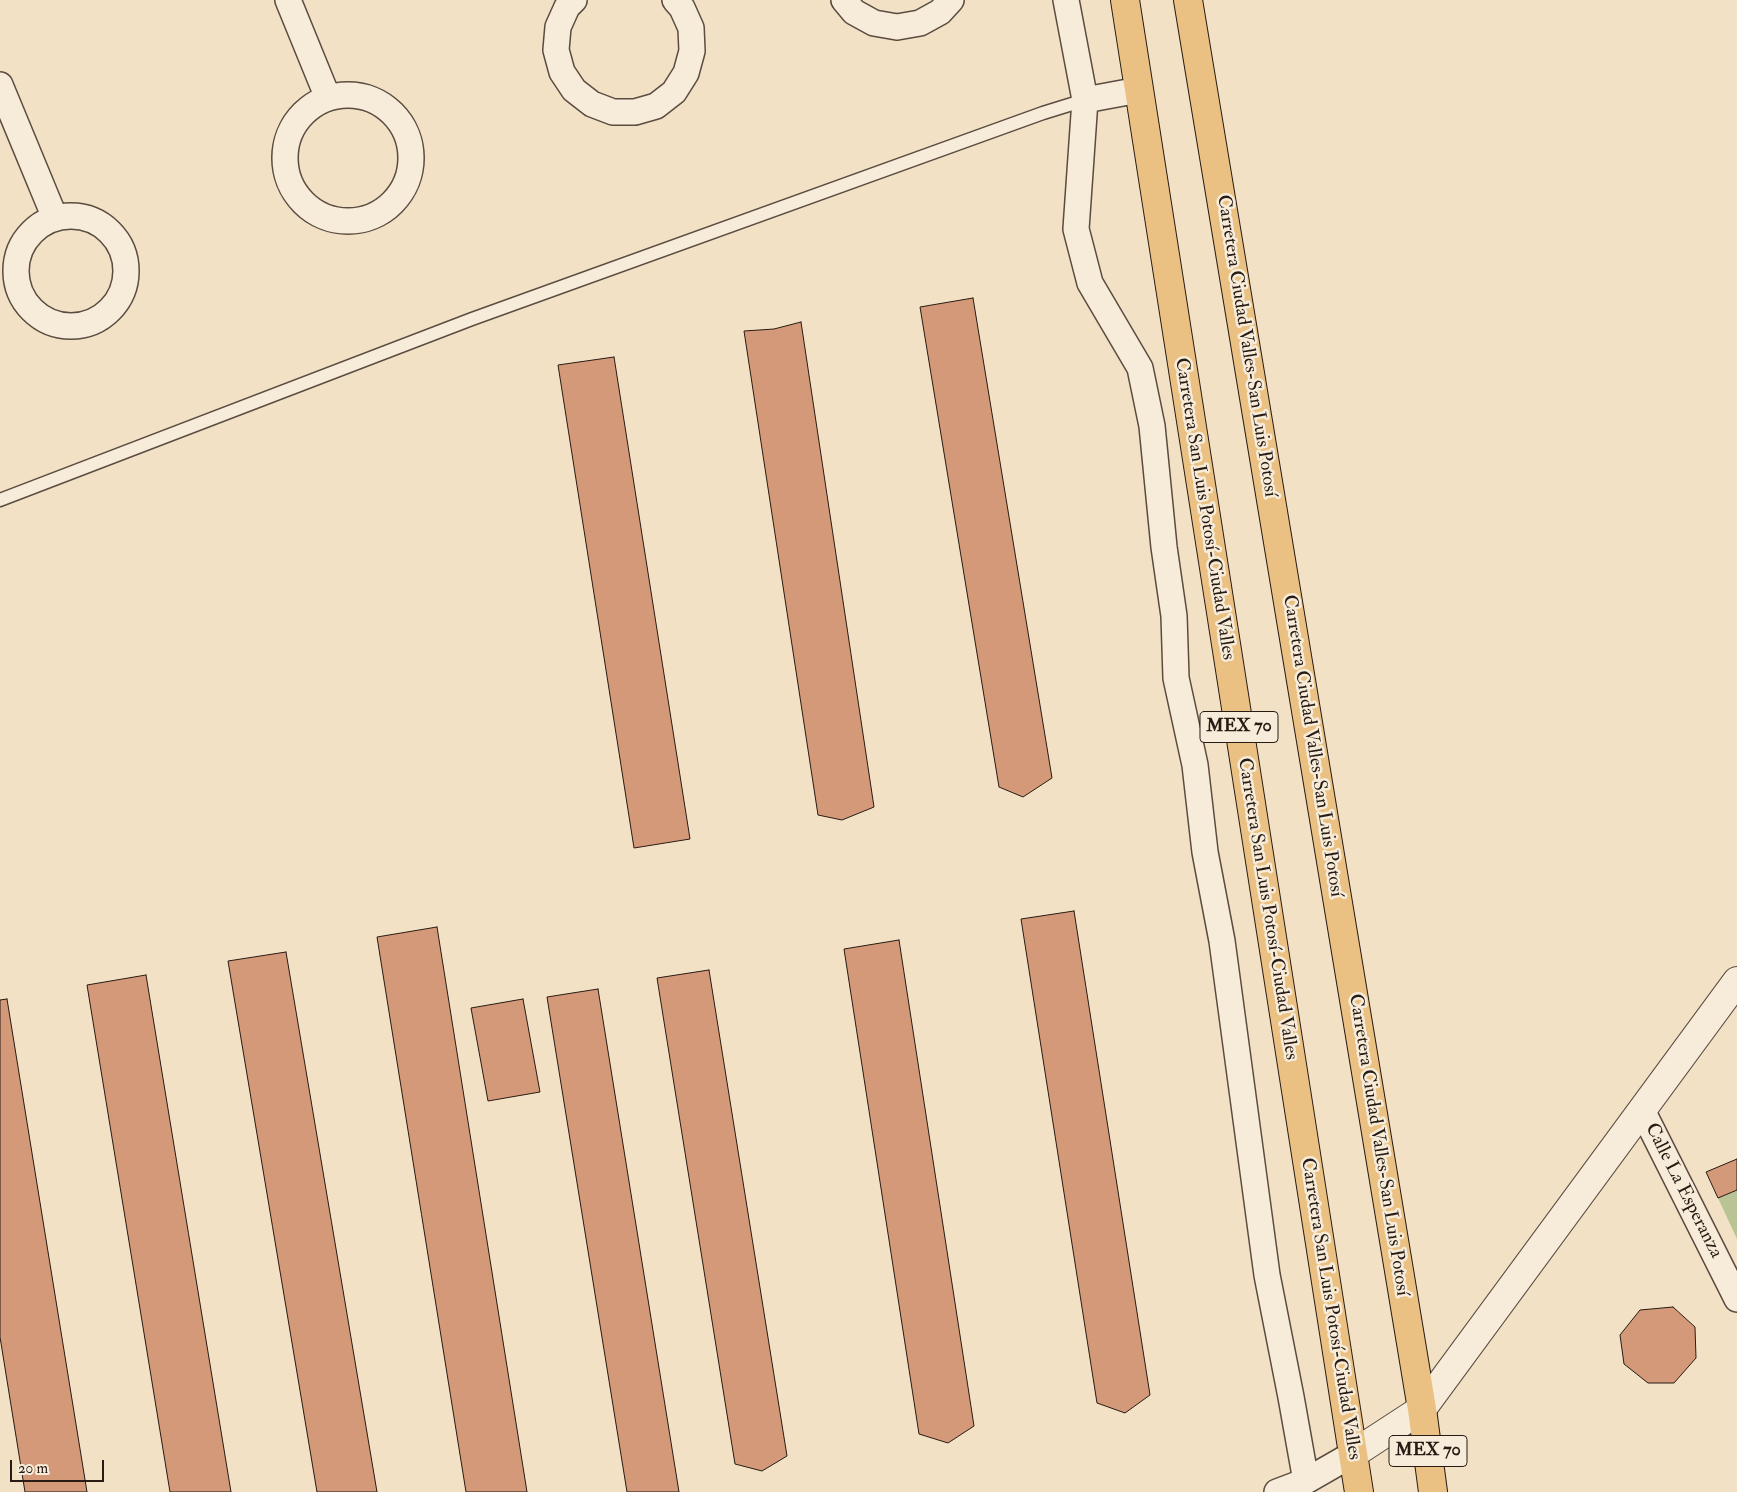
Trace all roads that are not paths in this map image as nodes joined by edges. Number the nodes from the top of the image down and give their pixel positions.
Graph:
1 (288, 0) edge
2 (574, 0) edge
3 (674, 0) edge
4 (844, 0) edge
5 (951, 0) edge
6 (1066, 0) edge
7 (1125, 0) edge
8 (1188, 0) edge
9 (0, 85) edge
10 (1139, 90) junction
11 (328, 98) junction
12 (1085, 100) junction
13 (55, 218) junction
14 (0, 500) edge
15 (1732, 997) edge
16 (1642, 1110) junction
17 (1737, 1299) edge
18 (1422, 1409) junction
19 (1353, 1454) junction
20 (1306, 1481) junction
21 (1277, 1492) edge
22 (1359, 1492) edge
23 (1433, 1492) edge

1 - 11 street
2 - 3 street
4 - 5 street
6 - 12 street
7 - 10 main road, Carretera San Luis Potosí-Ciudad Valles / MEX 70
8 - 18 main road, Carretera Ciudad Valles-San Luis Potosí / MEX 70
9 - 13 street
10 - 12 street
10 - 19 main road, Carretera San Luis Potosí-Ciudad Valles / MEX 70
11 - 11 street
12 - 14 lane
12 - 20 street
13 - 13 street
15 - 16 street
16 - 17 street, Calle La Esperanza
16 - 18 street
18 - 19 street
18 - 23 main road, Carretera Ciudad Valles-San Luis Potosí / MEX 70
19 - 20 street
19 - 22 main road, Carretera San Luis Potosí-Ciudad Valles / MEX 70
20 - 21 street

